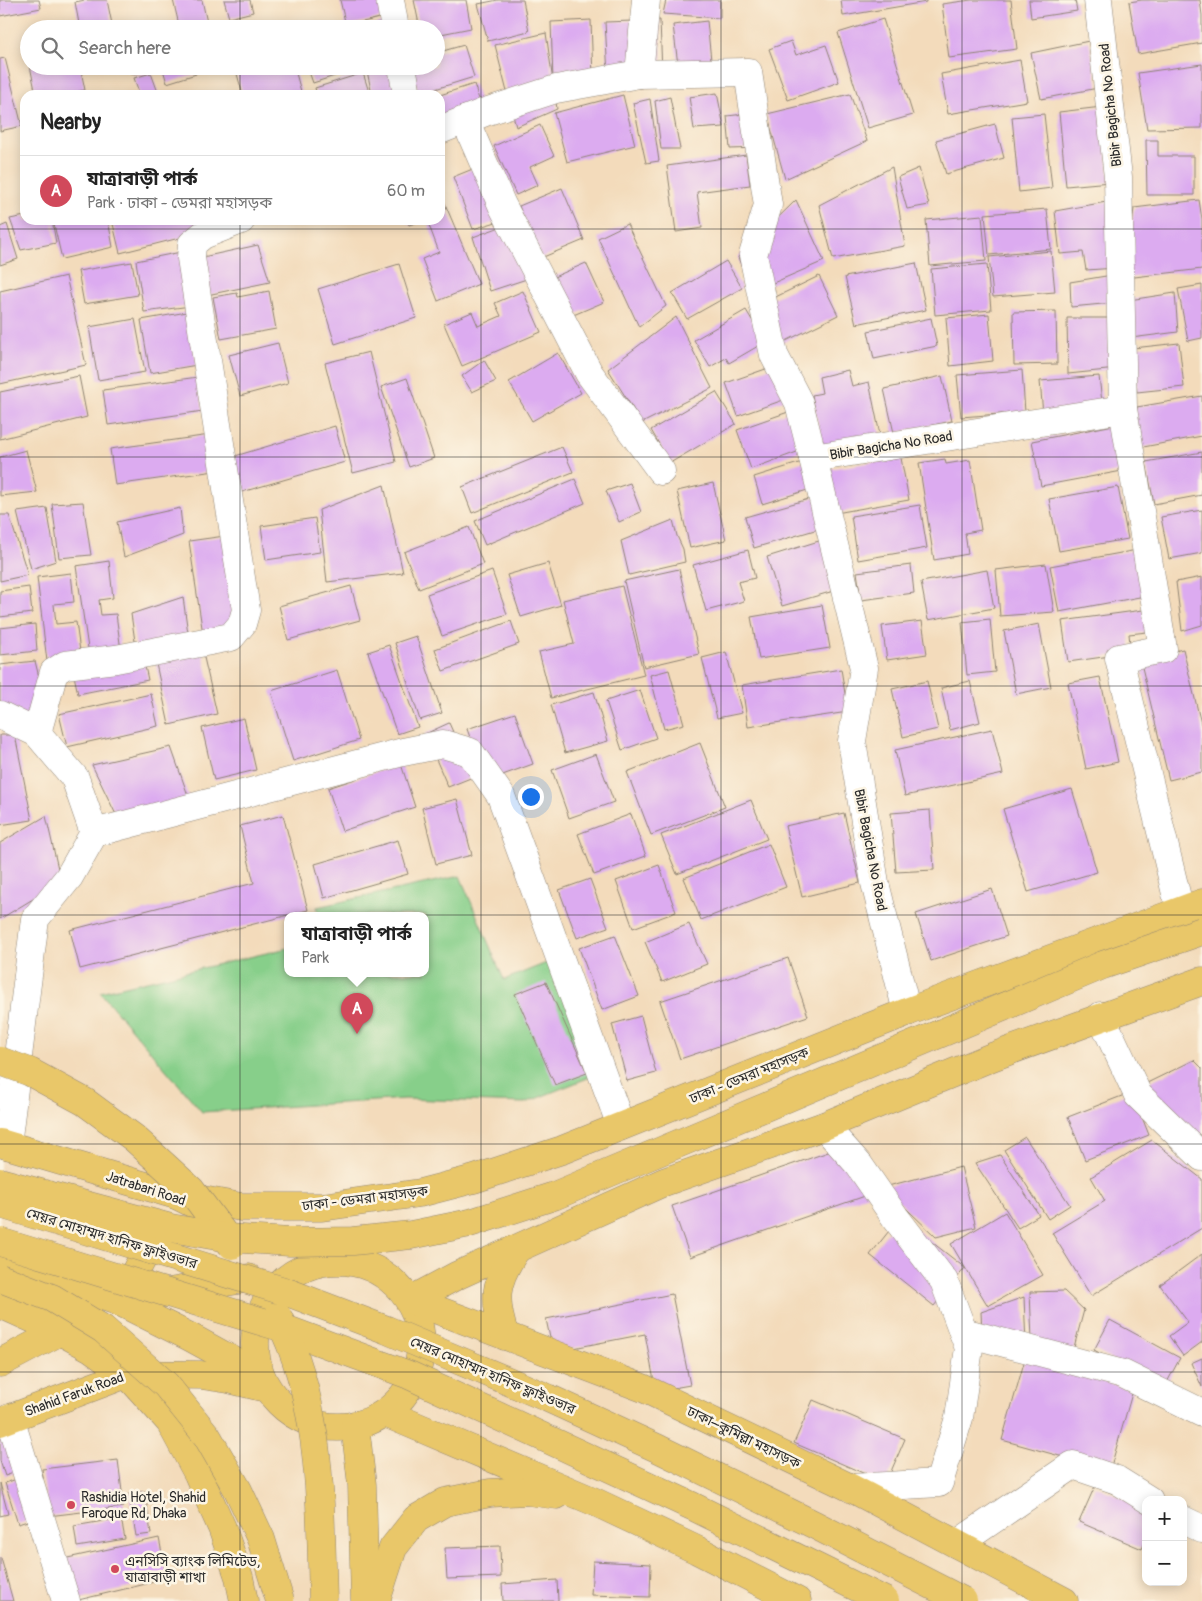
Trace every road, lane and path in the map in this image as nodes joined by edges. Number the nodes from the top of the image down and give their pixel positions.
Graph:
1 (390, 0) edge
2 (646, 0) edge
3 (1098, 0) edge
4 (393, 20) edge
5 (639, 74) junction
6 (404, 75) edge
7 (406, 90) edge
8 (465, 120) junction
9 (445, 128) edge
10 (228, 225) edge
11 (1123, 409) junction
12 (813, 458) junction
13 (661, 471) dead end
14 (0, 714) edge
15 (37, 733) junction
16 (94, 833) junction
17 (1191, 906) edge
18 (1202, 931) edge
19 (1202, 981) edge
20 (907, 1012) junction
21 (1102, 1016) junction
22 (0, 1061) edge
23 (621, 1126) junction
24 (824, 1126) junction
25 (4, 1144) edge
26 (1202, 1158) edge
27 (0, 1182) edge
28 (176, 1195) junction
29 (0, 1204) edge
30 (0, 1242) edge
31 (516, 1250) junction
32 (0, 1264) edge
33 (300, 1270) junction
34 (0, 1278) edge
35 (411, 1300) junction
36 (120, 1302) junction
37 (0, 1304) edge
38 (60, 1331) junction
39 (963, 1332) junction
40 (505, 1336) junction
41 (0, 1363) edge
42 (127, 1374) junction
43 (264, 1383) junction
44 (385, 1413) junction
45 (1202, 1413) edge
46 (5, 1420) edge
47 (355, 1426) junction
48 (851, 1488) junction
49 (1143, 1496) edge
50 (593, 1501) junction
51 (1187, 1522) edge
52 (1202, 1529) edge
53 (957, 1544) junction
54 (66, 1601) edge
55 (244, 1601) edge
56 (280, 1601) edge
57 (323, 1601) edge
58 (365, 1601) edge
59 (376, 1601) edge
60 (797, 1601) edge
61 (885, 1601) edge
62 (963, 1601) edge
63 (1064, 1601) edge

1 - 4 street
2 - 5 street
3 - 11 street, Bibir Bagicha No Road
5 - 8 street
5 - 12 street
6 - 7 street
8 - 9 street
8 - 13 street
10 - 15 street
11 - 12 street, Bibir Bagicha No Road
11 - 17 street
12 - 20 street, Bibir Bagicha No Road
14 - 15 street
15 - 16 street
16 - 23 street
16 - 25 street
17 - 20 main road, ঢাকা - ডেমরা মহাসড়ক
18 - 27 main road, bridge
19 - 21 main road
20 - 23 main road, ঢাকা - ডেমরা মহাসড়ক
21 - 24 main road
21 - 26 street
22 - 57 main road, bridge
23 - 28 main road, ঢাকা - ডেমরা মহাসড়ক
24 - 31 main road
24 - 39 street
25 - 28 main road, Jatrabari Road
28 - 33 main road, Jatrabari Road
28 - 36 main road
29 - 62 main road, মেয়র মোহাম্মদ হানিফ ফ্লাইওভার, bridge
30 - 61 main road, bridge
31 - 35 main road
31 - 40 main road
32 - 36 main road
33 - 35 main road
33 - 36 main road
33 - 43 main road
34 - 56 main road, bridge
35 - 40 main road, ঢাকা–কুমিল্লা মহাসড়ক
35 - 44 main road
36 - 38 main road
36 - 43 main road
37 - 38 main road
38 - 41 main road
38 - 42 main road
39 - 45 street
39 - 48 street
40 - 48 main road, ঢাকা–কুমিল্লা মহাসড়ক
42 - 43 main road, Shahid Faruk Road
42 - 46 main road, Shahid Faruk Road
42 - 55 main road
43 - 47 main road
44 - 47 main road
44 - 50 main road
46 - 54 street
47 - 58 main road
48 - 53 main road, ঢাকা–কুমিল্লা মহাসড়ক
49 - 53 street
50 - 59 main road
50 - 60 main road
51 - 52 street
53 - 63 main road, ঢাকা–কুমিল্লা মহাসড়ক

